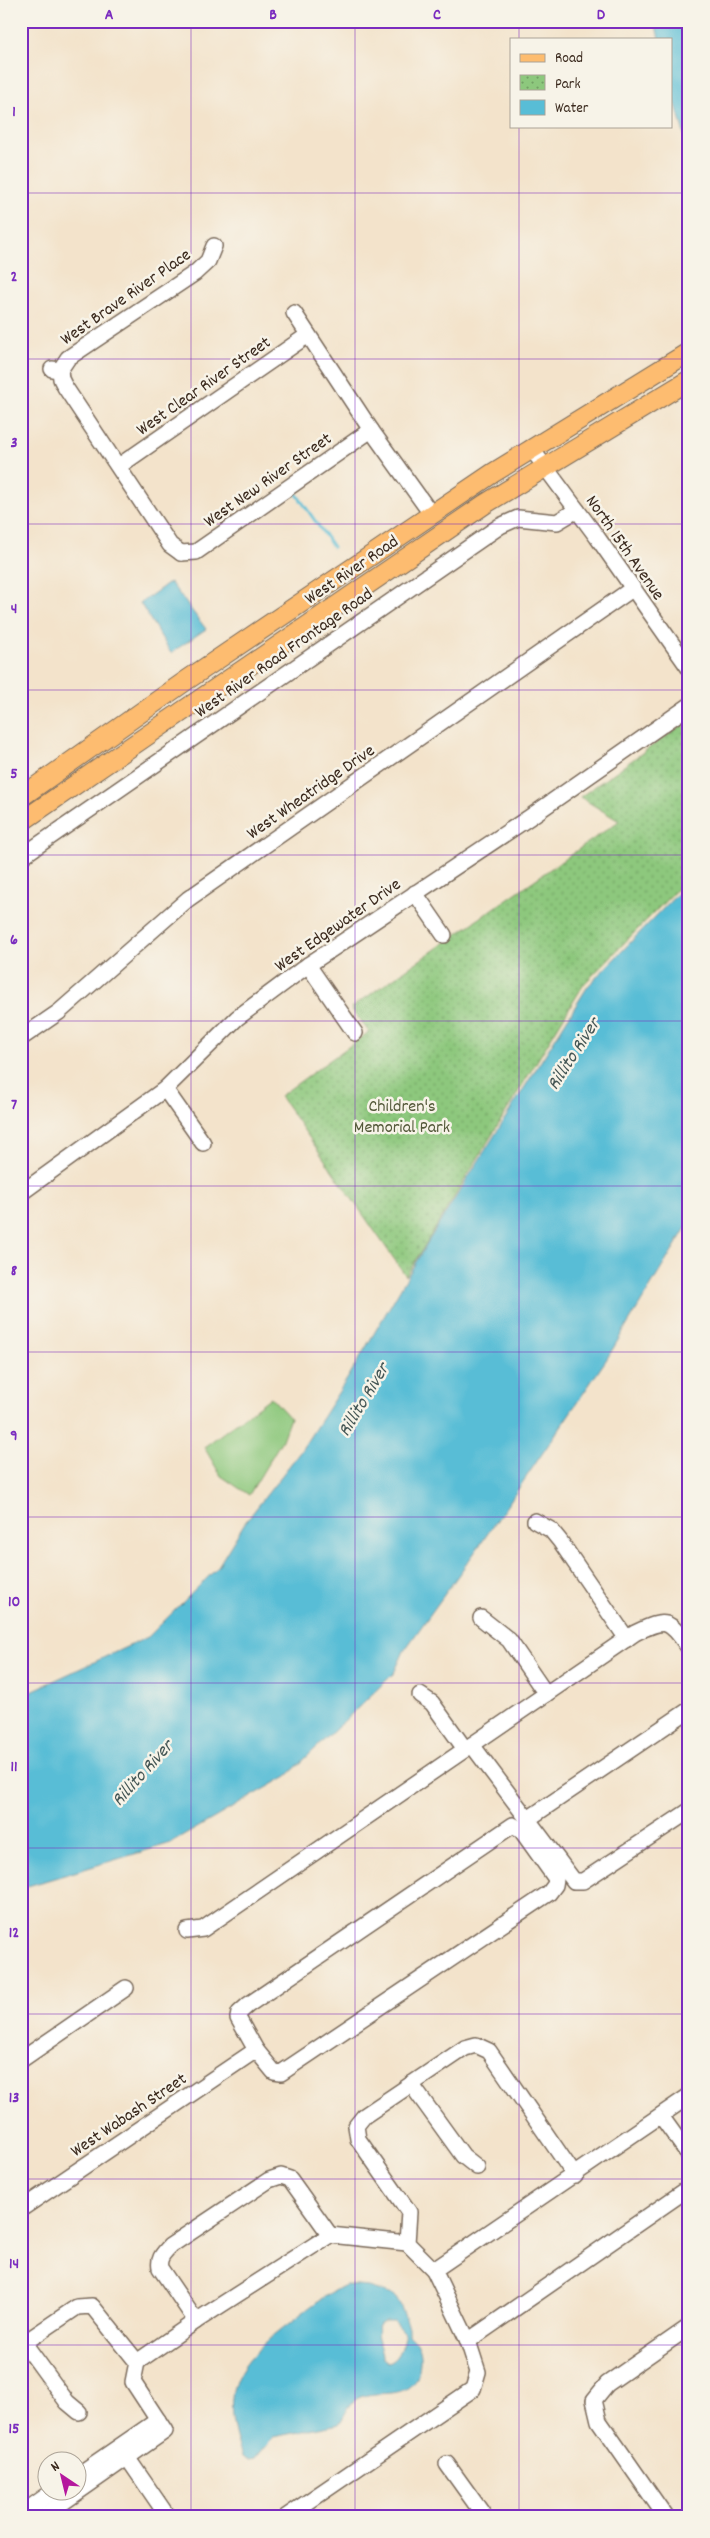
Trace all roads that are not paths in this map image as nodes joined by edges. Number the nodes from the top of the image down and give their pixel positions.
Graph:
1 (214, 246) dead end
2 (294, 313) dead end
3 (308, 335) junction
4 (689, 352) edge
5 (689, 380) edge
6 (371, 430) junction
7 (531, 448) junction
8 (119, 466) junction
9 (545, 466) junction
10 (578, 510) junction
11 (432, 515) junction
12 (632, 590) junction
13 (689, 668) edge
14 (689, 706) edge
15 (21, 797) edge
16 (21, 822) edge
17 (21, 858) edge
18 (416, 893) junction
19 (444, 936) dead end
20 (308, 965) junction
21 (355, 1033) dead end
22 (21, 1038) edge
23 (165, 1089) junction
24 (203, 1142) dead end
25 (21, 1193) edge
26 (535, 1521) dead end
27 (481, 1618) dead end
28 (627, 1639) junction
29 (689, 1648) edge
30 (546, 1694) junction
31 (420, 1695) dead end
32 (689, 1710) edge
33 (469, 1747) junction
34 (689, 1811) edge
35 (528, 1819) junction
36 (187, 1931) dead end
37 (126, 1988) dead end
38 (256, 2050) junction
39 (21, 2060) edge
40 (411, 2084) junction
41 (689, 2096) edge
42 (661, 2116) junction
43 (689, 2155) edge
44 (477, 2167) dead end
45 (575, 2176) junction
46 (689, 2188) edge
47 (21, 2209) edge
48 (330, 2235) junction
49 (406, 2243) junction
50 (434, 2270) junction
51 (196, 2321) junction
52 (689, 2327) edge
53 (468, 2340) junction
54 (22, 2344) edge
55 (137, 2362) junction
56 (79, 2412) dead end
57 (124, 2452) junction
58 (447, 2464) dead end
59 (88, 2470) edge
60 (41, 2500) edge
61 (21, 2514) edge
62 (42, 2517) edge
63 (168, 2517) edge
64 (286, 2517) edge
65 (485, 2517) edge
66 (666, 2517) edge

1 - 8 street, West Brave River Place
2 - 3 street
3 - 6 street
3 - 8 street, West Clear River Street
4 - 7 main road, West River Road
5 - 9 main road, West River Road
6 - 8 street, West New River Street
6 - 11 street
7 - 9 street, North 15th Avenue
7 - 11 main road, West River Road
9 - 10 street, North 15th Avenue
9 - 16 main road, West River Road
10 - 12 street, North 15th Avenue
10 - 17 street, West River Road Frontage Road
11 - 15 main road, West River Road
12 - 13 street, North 15th Avenue
12 - 22 street, West Wheatridge Drive
14 - 18 street, West Edgewater Drive
18 - 19 street
18 - 20 street, West Edgewater Drive
20 - 21 street
20 - 23 street, West Edgewater Drive
23 - 24 street
23 - 25 street, West Edgewater Drive
26 - 28 street
27 - 30 street
28 - 29 street
28 - 30 street
30 - 33 street
31 - 33 street
32 - 35 street
33 - 35 street
33 - 36 street
34 - 35 street
37 - 39 street
38 - 38 street
38 - 47 street, West Wabash Street
40 - 44 street
40 - 45 street
40 - 49 street
41 - 42 street
42 - 43 street
42 - 45 street
45 - 50 street
46 - 53 street
48 - 49 street
48 - 51 street
48 - 51 street
49 - 50 street
50 - 53 street
51 - 55 street
52 - 66 street
53 - 64 street
54 - 55 street
54 - 56 street
55 - 57 street
57 - 59 street
57 - 62 street
57 - 63 street
58 - 65 street
60 - 61 street

